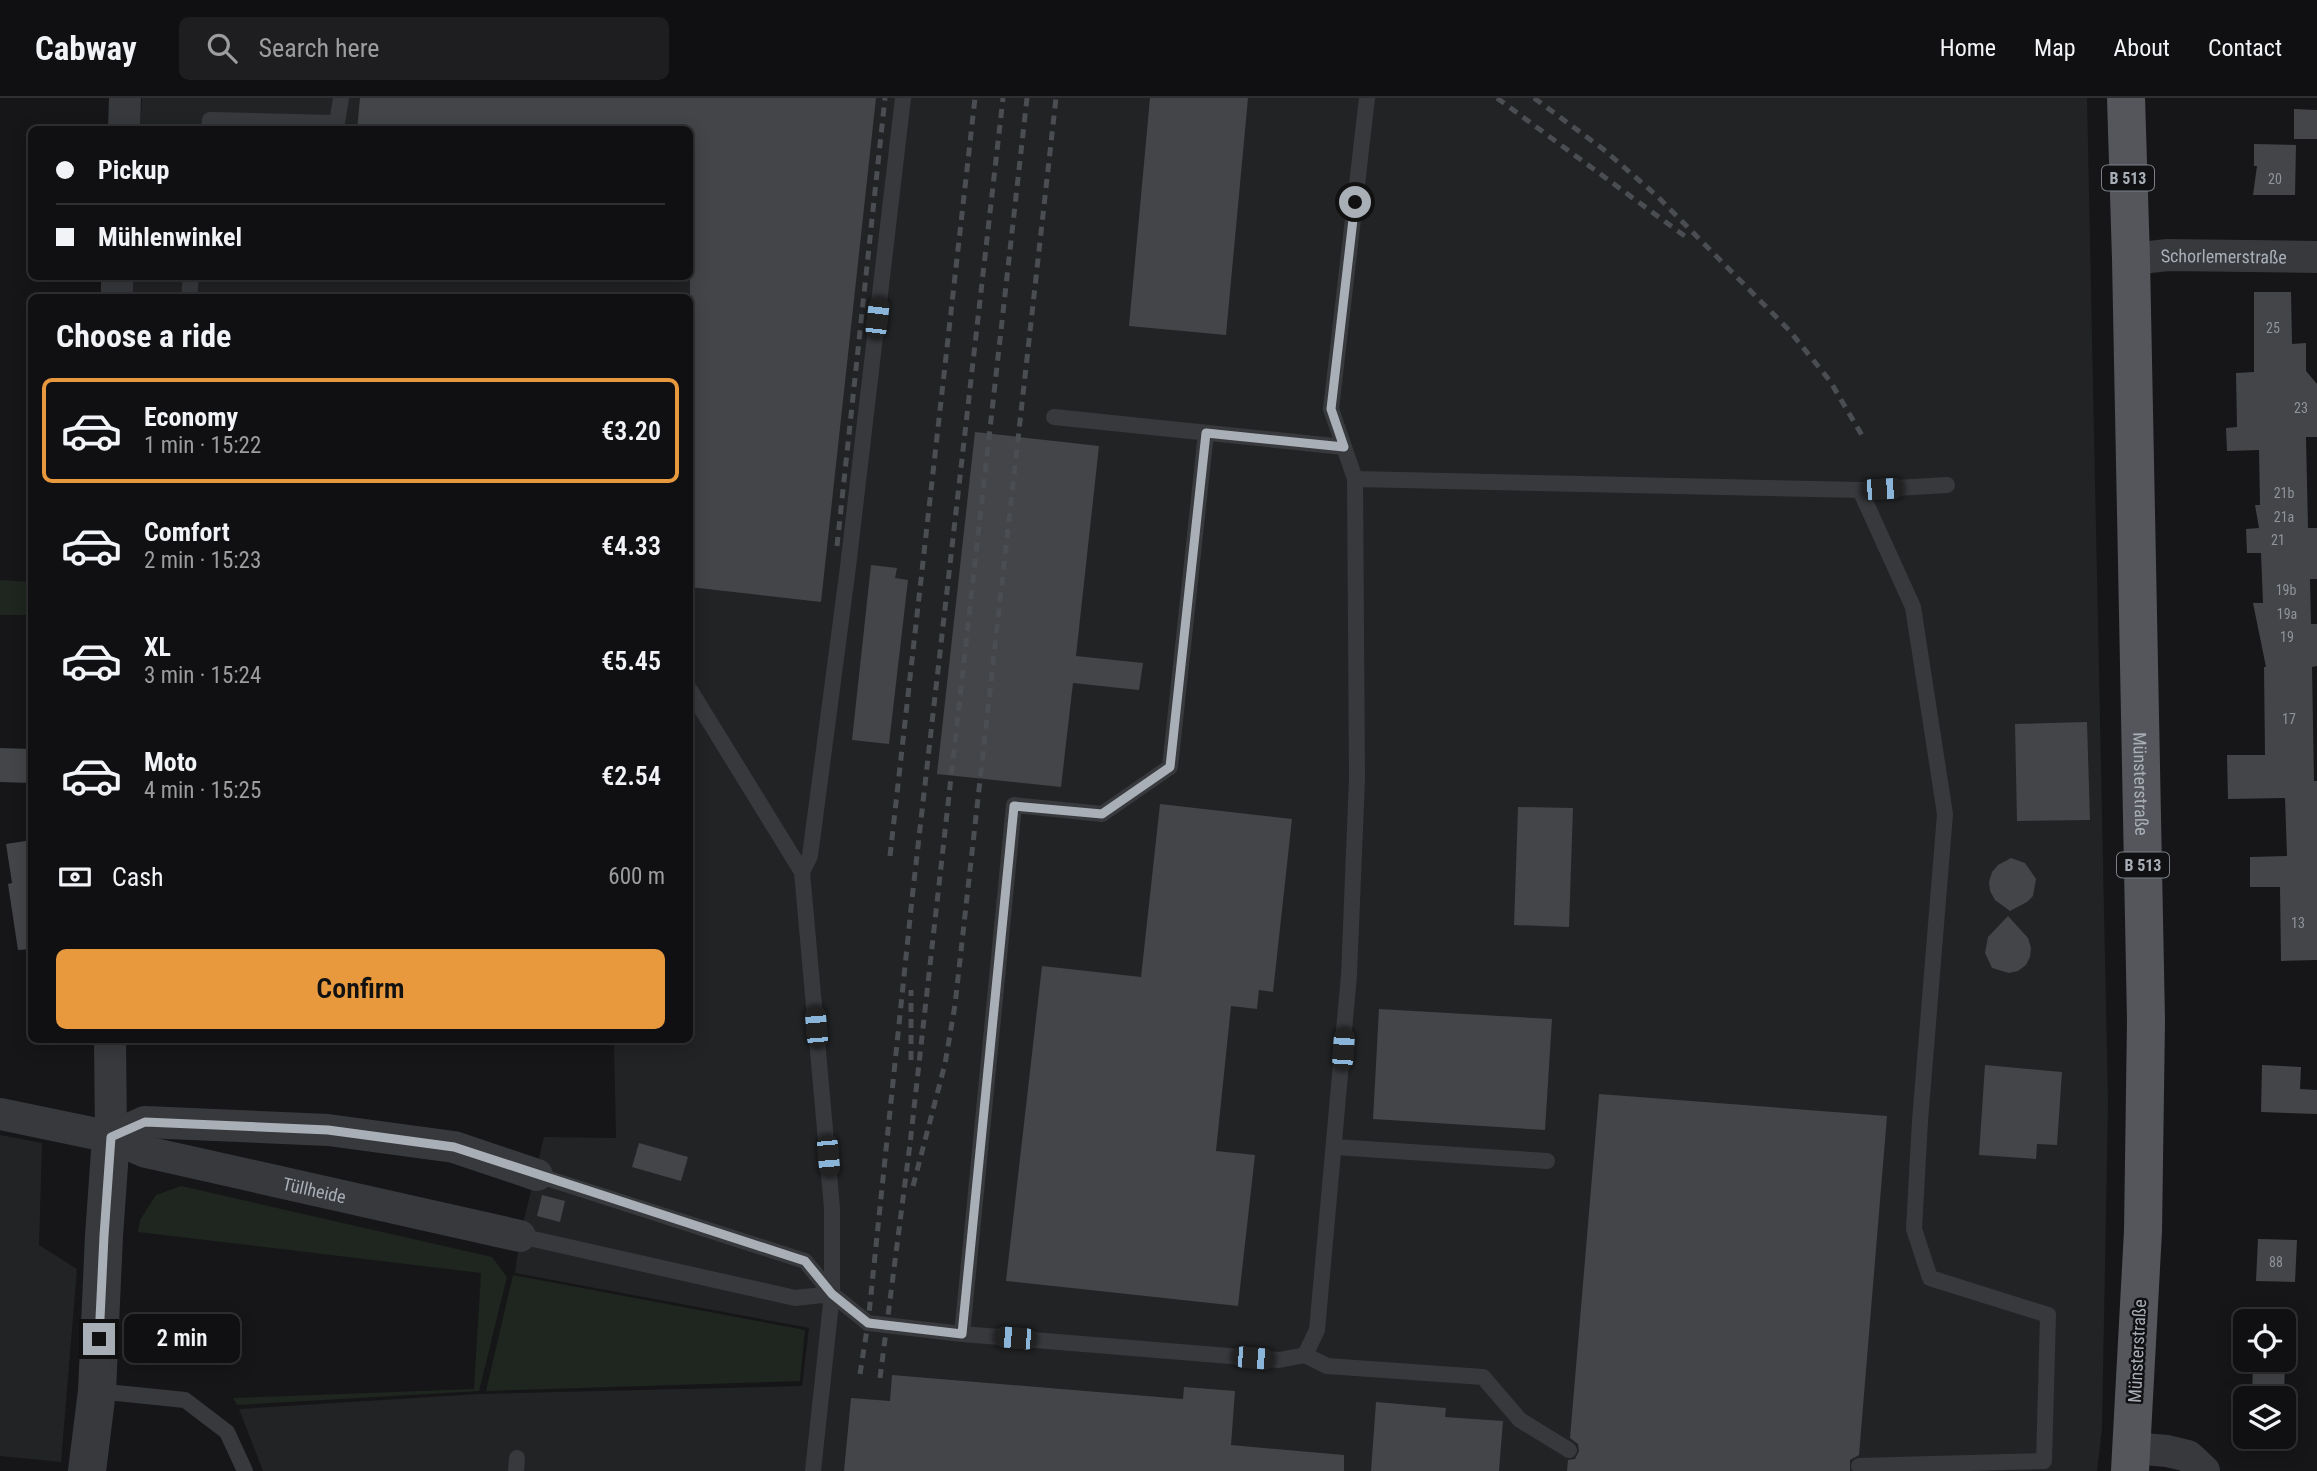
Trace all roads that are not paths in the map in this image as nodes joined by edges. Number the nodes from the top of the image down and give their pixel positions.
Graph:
1 (125, 98) edge
2 (341, 98) edge
3 (903, 98) edge
4 (1367, 98) edge
5 (2126, 98) edge
6 (124, 126) edge
7 (209, 126) edge
8 (2317, 257) edge
9 (2131, 259) junction
10 (1054, 417) dead end
11 (1206, 433) junction
12 (1344, 447) junction
13 (1355, 479) junction
14 (1947, 485) dead end
15 (1860, 490) junction
16 (697, 714) edge
17 (802, 872) junction
18 (110, 1043) edge
19 (0, 1114) edge
20 (111, 1137) junction
21 (1335, 1147) junction
22 (1547, 1161) dead end
23 (537, 1175) joint
24 (520, 1236) joint
25 (832, 1294) junction
26 (962, 1334) junction
27 (1306, 1355) junction
28 (97, 1391) junction
29 (1569, 1450) dead end
30 (2131, 1459) edge
31 (1859, 1466) dead end
32 (87, 1471) edge
33 (245, 1471) edge
34 (813, 1471) edge
35 (2204, 1471) edge

1 - 6 street
2 - 7 lane
3 - 17 lane
4 - 12 lane
5 - 9 main road, Münsterstraße / B 513
8 - 9 street, Schorlemerstraße
9 - 30 main road, Münsterstraße / B 513
10 - 11 lane
11 - 12 lane
11 - 26 lane
12 - 13 lane
13 - 15 lane
13 - 21 lane
14 - 15 lane
15 - 31 lane
16 - 17 lane
17 - 25 lane
18 - 20 street
19 - 20 street, Tüllheide
20 - 23 street
20 - 24 street, Tüllheide
20 - 28 street
21 - 22 lane
21 - 27 lane
23 - 25 lane
24 - 25 lane
25 - 26 lane
25 - 34 lane
26 - 27 lane
27 - 29 lane
28 - 32 street
28 - 33 lane
30 - 35 street

